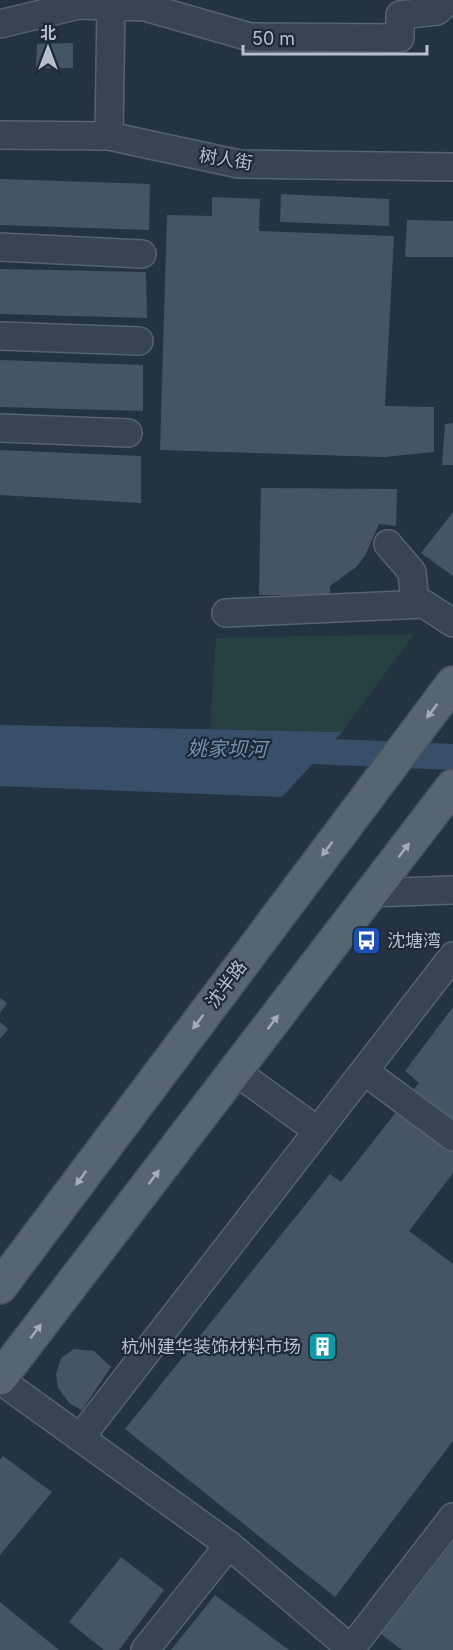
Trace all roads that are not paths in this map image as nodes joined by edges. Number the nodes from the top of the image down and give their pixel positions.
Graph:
1 (449, 0) edge
2 (79, 3) edge
3 (144, 3) edge
4 (111, 6) junction
5 (0, 24) edge
6 (0, 135) edge
7 (109, 136) junction
8 (453, 167) edge
9 (0, 247) edge
10 (142, 254) dead end
11 (0, 336) edge
12 (139, 341) dead end
13 (0, 428) edge
14 (128, 433) dead end
15 (388, 544) dead end
16 (415, 604) junction
17 (226, 613) dead end
18 (453, 623) edge
19 (453, 683) edge
20 (453, 786) edge
21 (453, 890) edge
22 (372, 893) junction
23 (453, 956) edge
24 (235, 1071) junction
25 (364, 1071) junction
26 (318, 1131) junction
27 (453, 1137) edge
28 (3, 1278) edge
29 (0, 1379) edge
30 (80, 1438) junction
31 (453, 1517) edge
32 (229, 1545) junction
33 (145, 1650) edge
34 (351, 1650) edge

1 - 3 street
2 - 4 street
2 - 5 street
3 - 4 street
4 - 7 street
6 - 7 street, 树人街
7 - 8 street, 树人街
9 - 10 street
11 - 12 street
13 - 14 street
15 - 16 street
16 - 17 street
16 - 18 street
19 -> 28 main road, 沈半路
22 -> 20 main road
21 - 22 street
24 -> 22 main road
23 - 25 street
24 - 26 street
29 -> 24 main road
25 - 26 street
25 - 27 street
26 - 30 street
29 - 30 street
30 - 32 street
31 - 34 street
32 - 33 street
32 - 34 street

